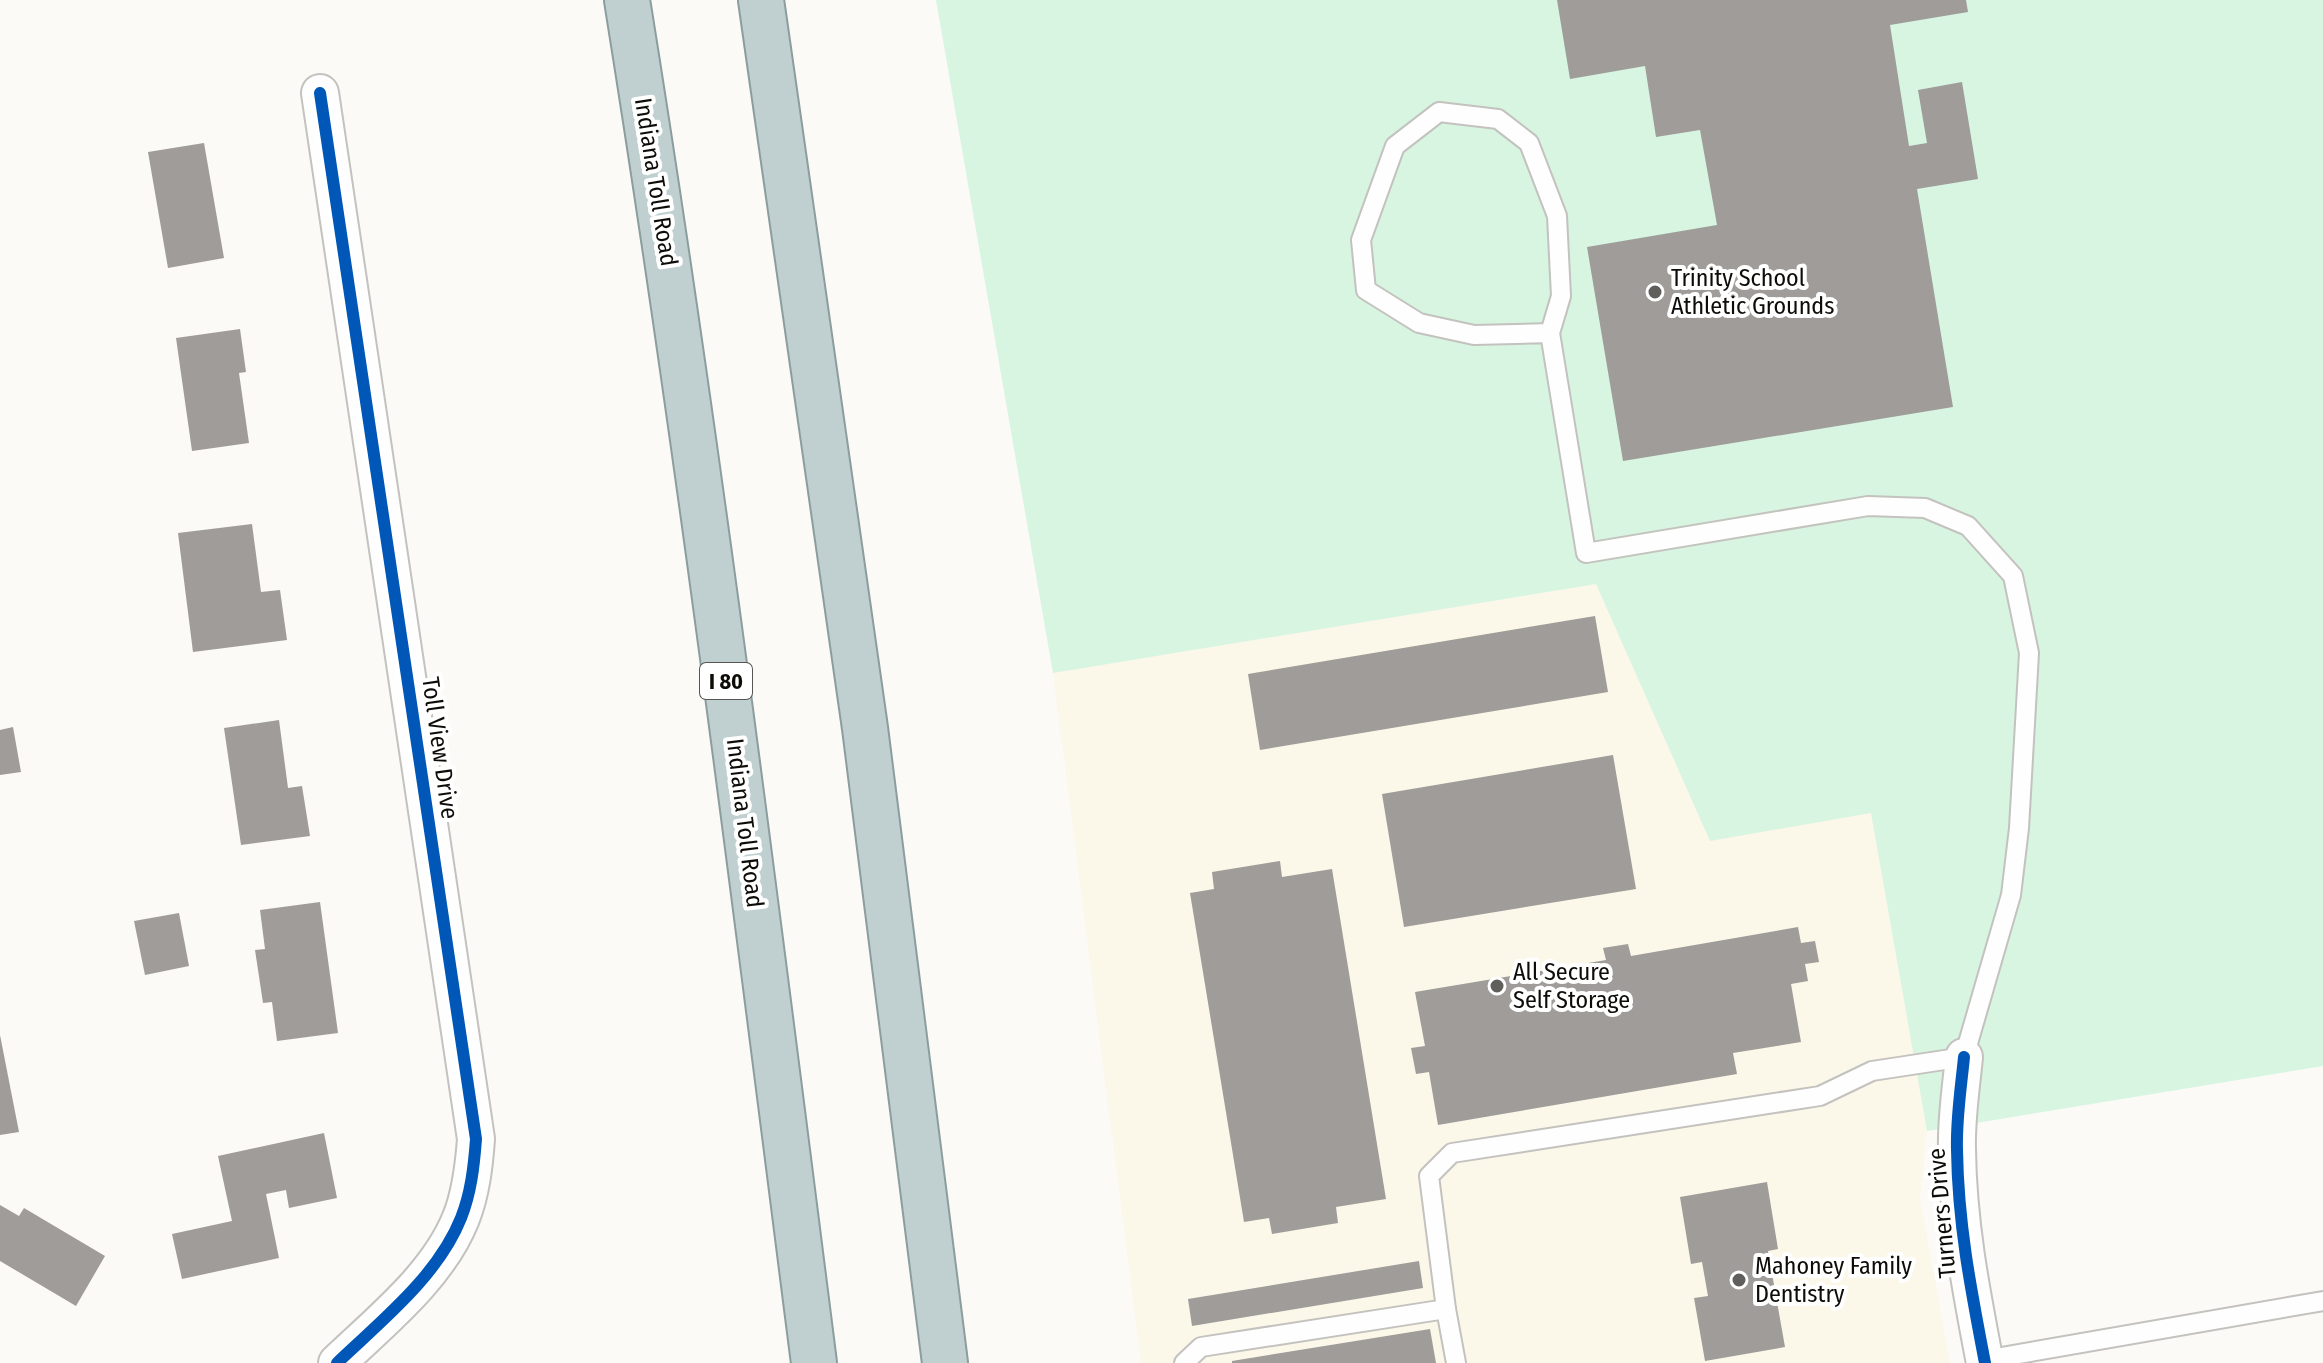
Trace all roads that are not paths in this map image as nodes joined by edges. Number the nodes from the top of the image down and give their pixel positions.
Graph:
1 (627, 0) edge
2 (761, 0) edge
3 (320, 93) dead end
4 (1550, 333) junction
5 (1964, 1057) junction
6 (2323, 1301) edge
7 (1446, 1309) junction
8 (1984, 1361) edge
9 (337, 1363) edge
10 (814, 1363) edge
11 (945, 1363) edge
12 (1184, 1363) edge
13 (1456, 1363) edge

1 - 10 highway, Indiana Toll Road / I 80
2 - 11 highway
3 - 9 street, Toll View Drive
4 - 4 lane
4 - 5 lane
5 - 7 lane
5 - 8 street, Turners Drive
6 - 8 lane
7 - 12 lane
7 - 13 lane

